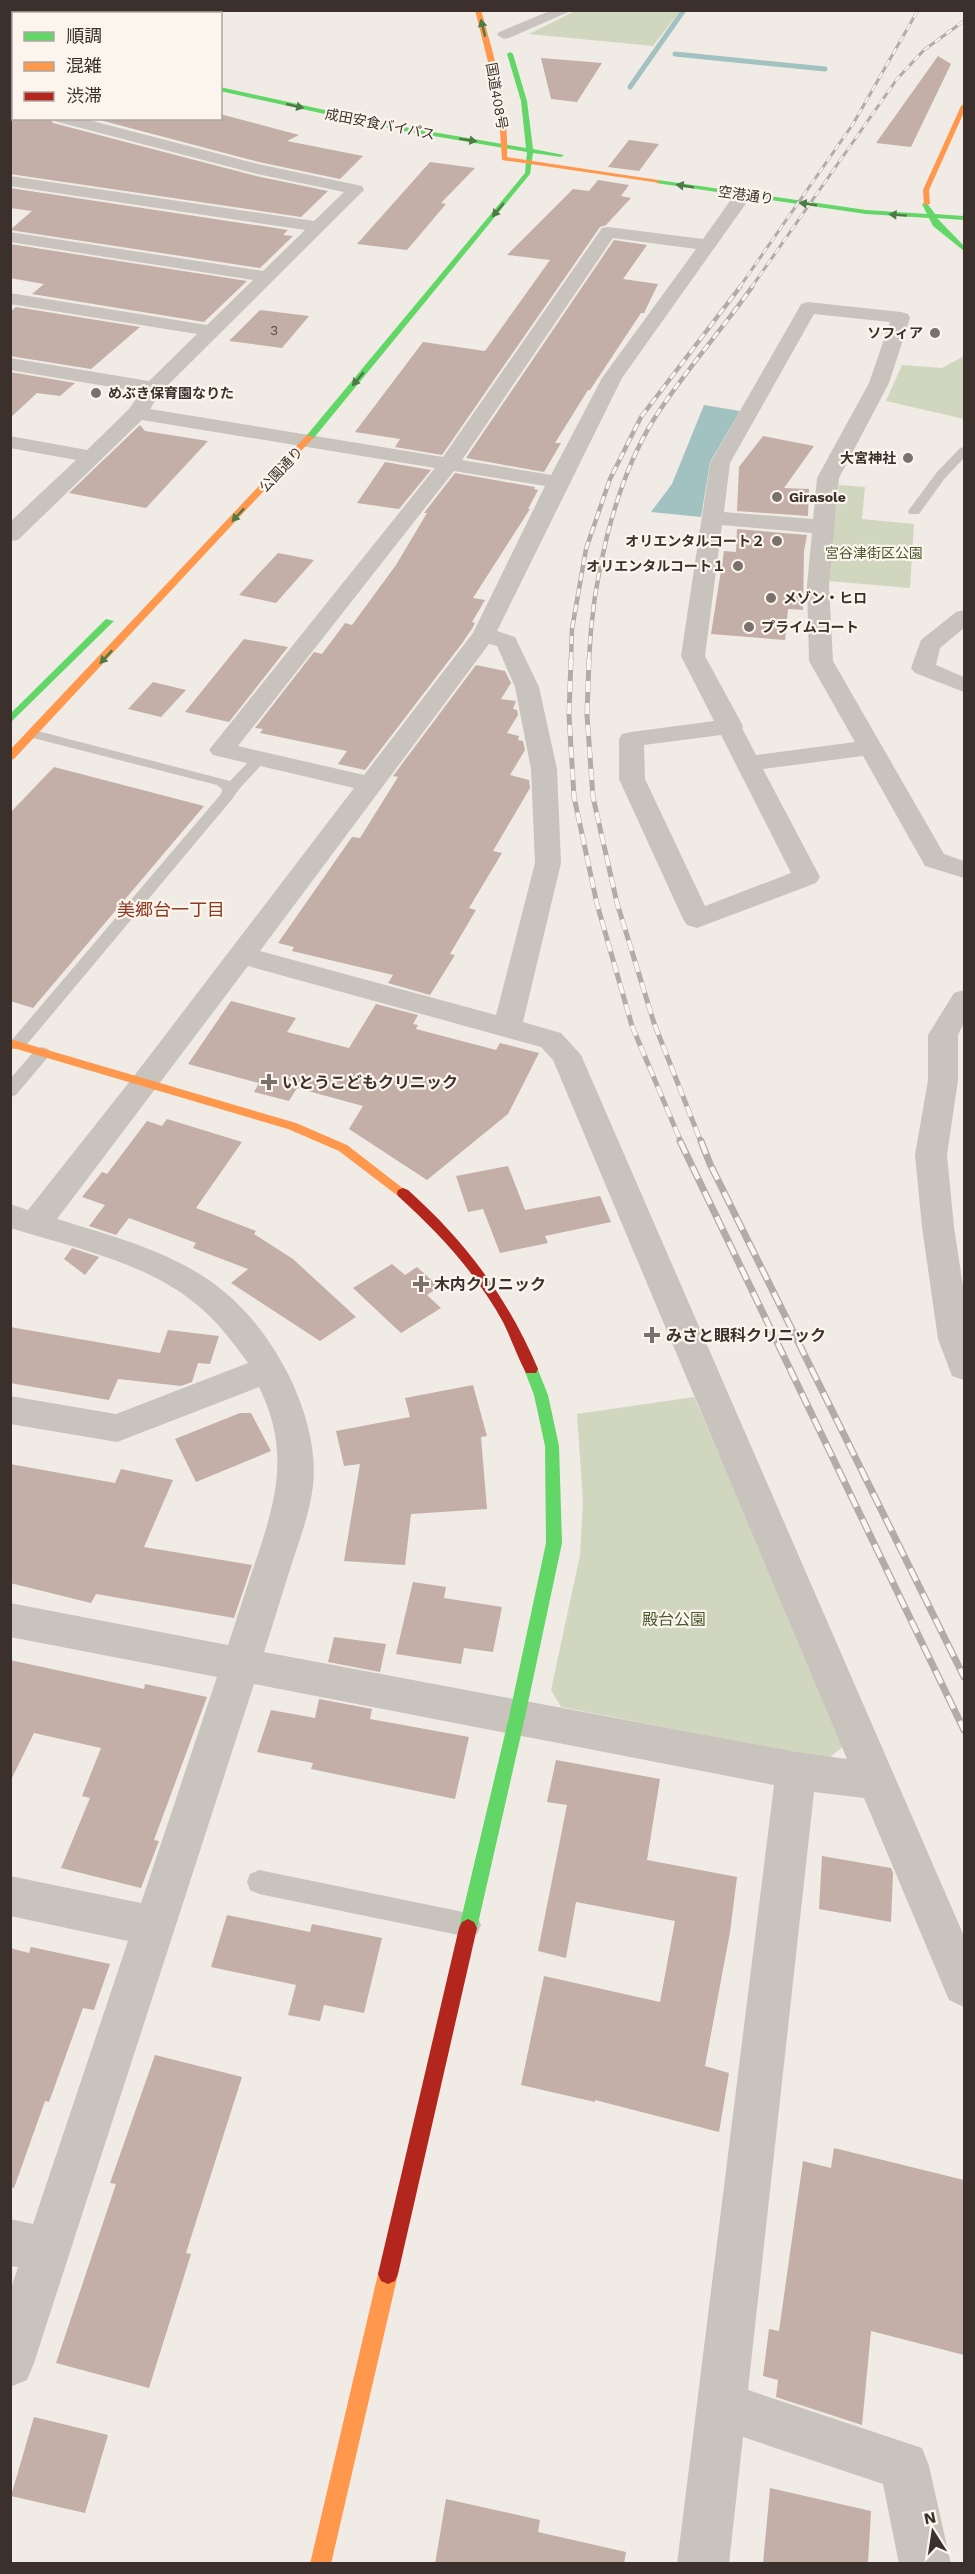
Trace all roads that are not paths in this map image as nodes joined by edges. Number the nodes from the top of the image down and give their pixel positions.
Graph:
1 (478, 10) edge
2 (566, 10) edge
3 (501, 19) dead end
4 (504, 35) junction
5 (222, 89) edge
6 (222, 100) edge
7 (964, 106) edge
8 (68, 120) edge
9 (961, 121) edge
10 (529, 157) junction
11 (504, 158) junction
12 (10, 181) edge
13 (743, 195) junction
14 (964, 205) edge
15 (928, 211) junction
16 (964, 218) edge
17 (318, 227) junction
18 (10, 237) edge
19 (708, 244) junction
20 (964, 249) edge
21 (267, 277) junction
22 (10, 298) edge
23 (212, 331) junction
24 (10, 364) edge
25 (153, 388) junction
26 (137, 413) junction
27 (307, 441) junction
28 (10, 442) edge
29 (964, 451) edge
30 (92, 457) junction
31 (449, 464) junction
32 (558, 482) junction
33 (914, 511) dead end
34 (714, 518) junction
35 (825, 527) junction
36 (13, 529) edge
37 (117, 614) dead end
38 (964, 617) edge
39 (484, 634) junction
40 (964, 685) edge
41 (10, 720) edge
42 (731, 726) junction
43 (34, 734) junction
44 (870, 748) junction
45 (10, 758) edge
46 (259, 759) junction
47 (749, 763) junction
48 (369, 784) junction
49 (230, 787) junction
50 (964, 870) edge
51 (240, 955) junction
52 (964, 1000) edge
53 (507, 1028) junction
54 (14, 1044) edge
55 (42, 1053) junction
56 (145, 1083) junction
57 (10, 1091) edge
58 (23, 1220) edge
59 (964, 1366) edge
60 (268, 1369) junction
61 (10, 1410) edge
62 (10, 1620) edge
63 (241, 1665) junction
64 (517, 1717) junction
65 (796, 1771) junction
66 (878, 1781) junction
67 (260, 1882) dead end
68 (10, 1896) edge
69 (468, 1925) junction
70 (154, 1926) junction
71 (964, 1985) edge
72 (29, 2246) edge
73 (10, 2363) edge
74 (720, 2405) junction
75 (320, 2564) edge
76 (703, 2564) edge
77 (925, 2564) edge

11 -> 1 main road, 国道408号
2 - 4 street
3 - 4 main road, 国道408号
4 - 10 main road, 国道408号
5 -> 11 main road, 成田安食バイパス
6 - 11 main road, 成田安食バイパス
7 - 9 main road
8 - 17 street
9 - 15 main road
10 - 11 main road, 成田安食バイパス
13 -> 10 main road, 空港通り
10 - 15 main road, 空港通り
10 -> 27 main road, 公園通り
12 - 17 street
15 -> 13 main road, 空港通り
13 - 19 street
14 - 15 main road, 空港通り
15 - 16 main road, 空港通り
15 - 20 main road
17 - 21 street
18 - 21 street
19 - 31 street
19 - 32 street
21 - 23 street
22 - 23 street
23 - 25 street
24 - 25 street
25 - 26 street
26 - 27 street
26 - 30 street
27 - 31 street
27 -> 43 main road, 公園通り
28 - 30 street
29 - 33 lane
30 - 36 street
31 - 32 street
31 - 46 street
32 - 39 street
34 - 35 street
34 - 35 street
34 - 42 street
35 - 44 street
37 - 41 main road
38 - 40 street
39 - 48 street
39 - 53 street
42 - 47 street
42 - 47 street
43 - 45 main road, 公園通り
43 - 49 lane
44 - 47 street
44 - 50 street
46 - 48 street
46 - 49 lane
48 - 51 street
49 - 54 lane
51 - 53 street
51 - 56 street
52 - 59 street
53 - 66 street
54 - 55 main road
55 - 56 main road
55 - 57 lane
56 - 58 street
56 - 64 main road
58 - 60 street
60 - 61 street
60 - 63 street
62 - 63 street
63 - 64 street
63 - 70 street
64 - 65 street
64 - 69 main road
65 - 66 street
65 - 74 street
66 - 71 street
67 - 69 lane
68 - 70 street
69 - 75 main road
70 - 72 street
72 - 73 street
74 - 76 street
74 - 77 street

